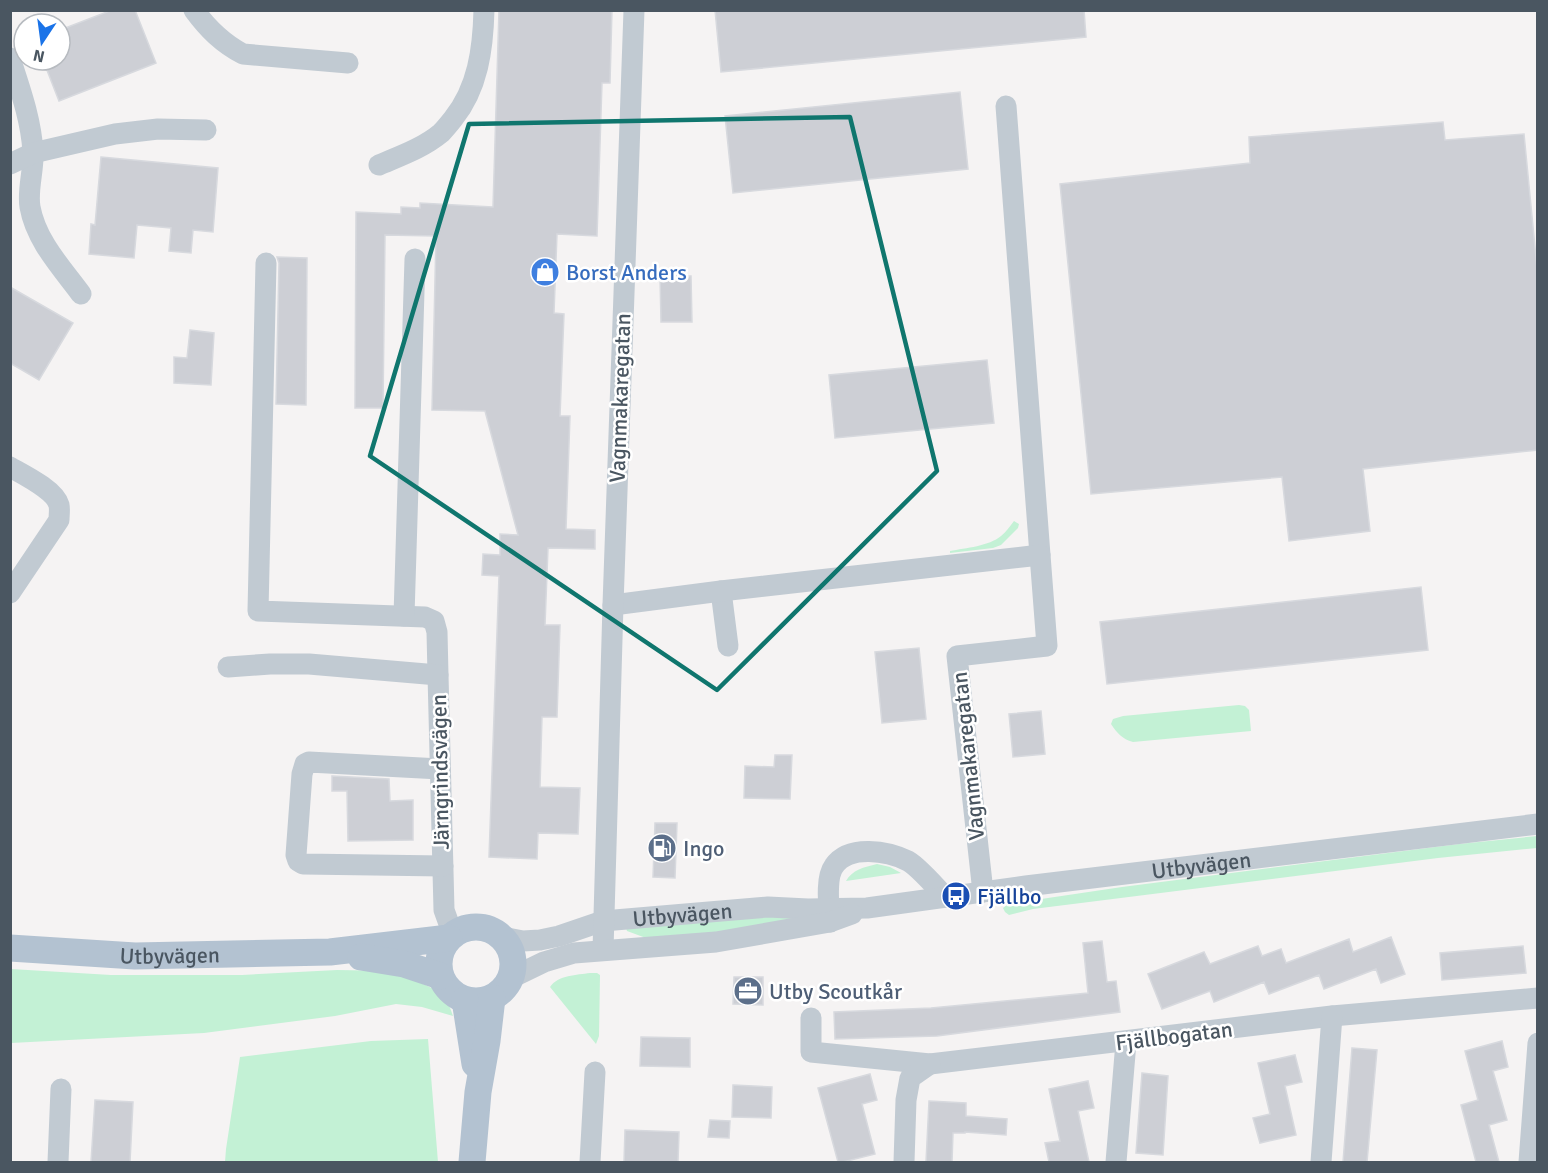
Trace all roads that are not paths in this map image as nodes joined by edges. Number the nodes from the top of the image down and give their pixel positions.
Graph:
1 (194, 10) edge
2 (484, 10) edge
3 (634, 10) edge
4 (10, 58) edge
5 (348, 63) dead end
6 (1006, 106) dead end
7 (206, 130) dead end
8 (33, 153) junction
9 (10, 164) edge
10 (379, 165) dead end
11 (415, 259) dead end
12 (266, 263) dead end
13 (81, 294) dead end
14 (10, 467) edge
15 (1040, 555) junction
16 (721, 591) junction
17 (10, 593) edge
18 (613, 605) junction
19 (404, 616) junction
20 (728, 646) dead end
21 (228, 668) dead end
22 (438, 675) junction
23 (440, 769) junction
24 (1538, 824) edge
25 (443, 866) junction
26 (982, 892) junction
27 (945, 897) junction
28 (830, 915) junction
29 (603, 921) junction
30 (451, 936) junction
31 (502, 937) junction
32 (10, 948) edge
33 (603, 950) junction
34 (330, 952) junction
35 (441, 976) junction
36 (511, 978) junction
37 (492, 998) junction
38 (1538, 998) edge
39 (465, 1000) junction
40 (1332, 1016) junction
41 (811, 1018) dead end
42 (1126, 1042) junction
43 (1538, 1043) edge
44 (930, 1064) junction
45 (595, 1072) dead end
46 (61, 1089) dead end
47 (478, 1092) junction
48 (58, 1162) edge
49 (472, 1162) edge
50 (590, 1162) edge
51 (904, 1162) edge
52 (1116, 1162) edge
53 (1321, 1162) edge
54 (1529, 1162) edge

1 - 5 street
2 - 10 street
3 - 18 street, Vagnmakaregatan
4 - 8 street
6 - 15 street, Vagnmakaregatan
7 - 8 street
8 - 9 street
8 - 13 street
11 - 19 street
12 - 19 street
14 - 17 street
15 - 16 street
15 - 26 street, Vagnmakaregatan
16 - 18 street
16 - 20 street
18 - 29 street, Vagnmakaregatan
19 - 22 street
21 - 22 street, Järngrindsvägen
22 - 23 street, Järngrindsvägen
23 - 25 street, Järngrindsvägen
23 - 25 street
24 - 26 street, Utbyvägen
25 - 30 street, Järngrindsvägen
26 - 27 street, Utbyvägen
27 - 28 street, Utbyvägen
27 - 28 street
28 - 29 street, Utbyvägen
28 - 33 street, Utbyvägen
29 - 31 street, Utbyvägen
29 - 33 street, Vagnmakaregatan
30 - 31 main road, Utbyvägen
30 - 34 main road, Utbyvägen
30 - 35 main road
31 - 36 main road
32 - 34 main road, Utbyvägen
33 - 36 street, Utbyvägen
34 - 35 main road, Utbyvägen
35 - 39 main road
36 - 37 main road, Utbyvägen
37 - 39 main road
37 - 47 main road
38 - 40 street, Fjällbogatan
39 - 47 main road
40 - 42 street, Fjällbogatan
40 - 53 street
41 - 44 street, Fjällbogatan
42 - 44 street, Fjällbogatan
42 - 52 street
43 - 54 street
44 - 51 street
45 - 50 street
46 - 48 street
47 - 49 main road

